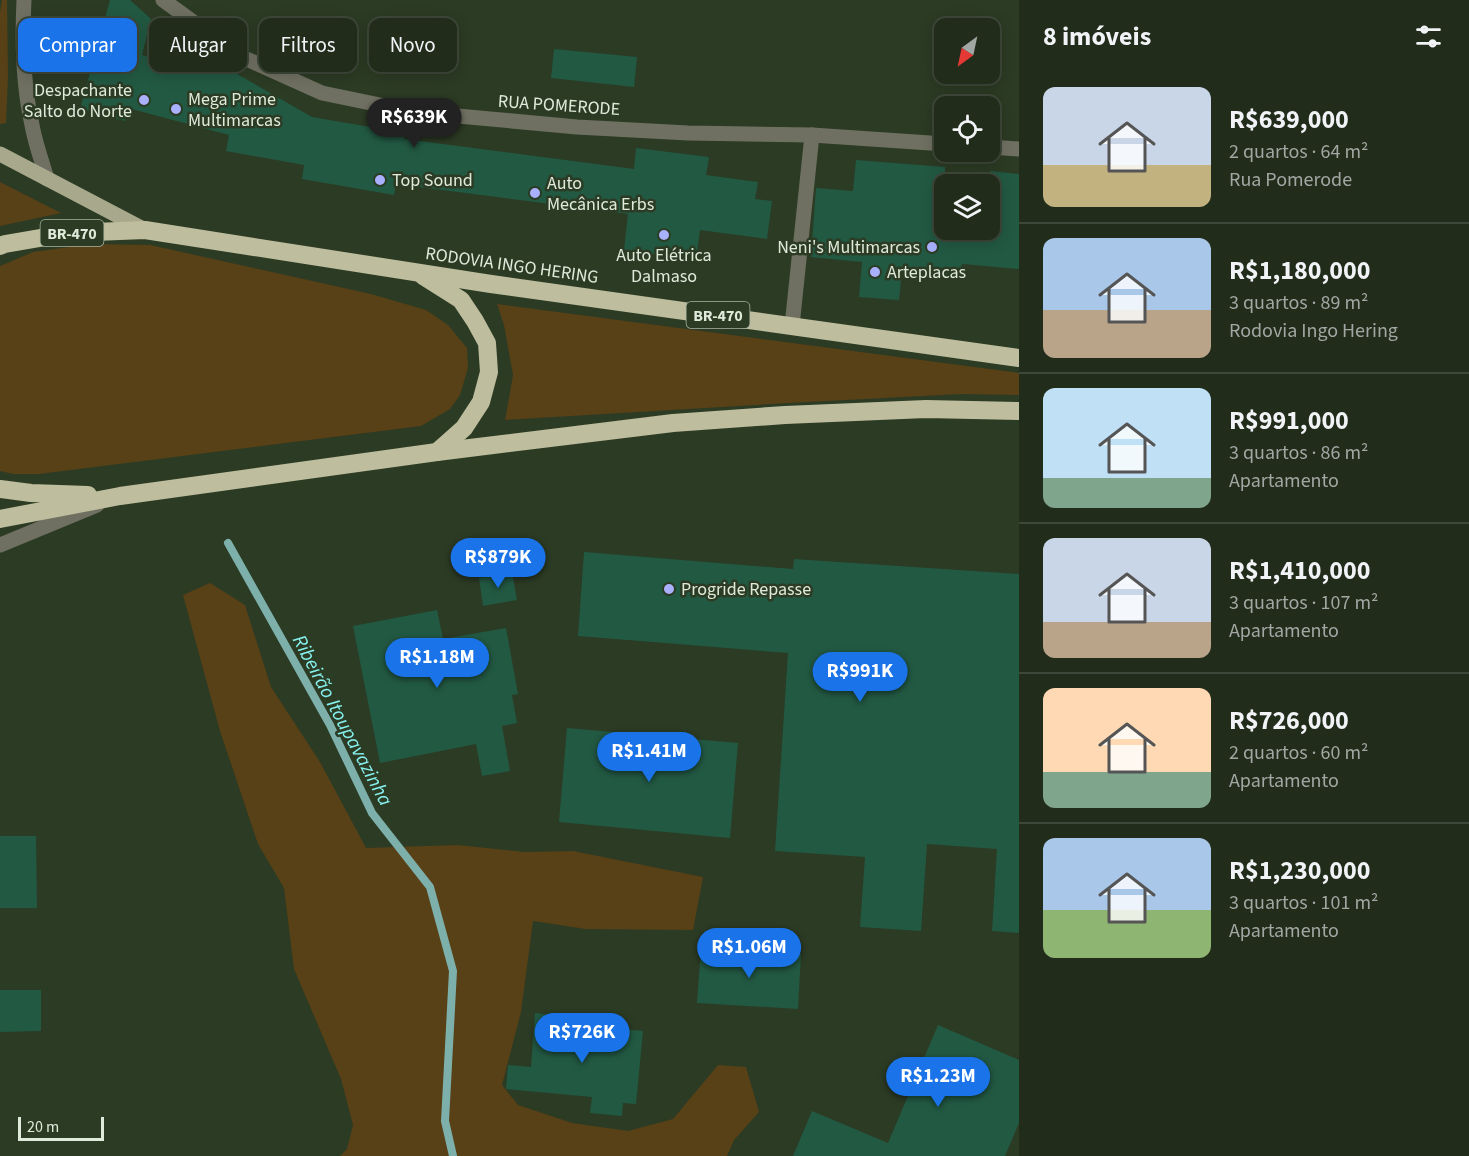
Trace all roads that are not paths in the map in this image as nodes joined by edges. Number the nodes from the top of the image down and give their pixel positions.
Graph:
1 (24, 0) edge
2 (163, 0) edge
3 (813, 135) junction
4 (934, 143) edge
5 (1000, 148) edge
6 (1019, 149) edge
7 (0, 154) edge
8 (47, 179) junction
9 (145, 230) junction
10 (0, 246) edge
11 (417, 272) junction
12 (792, 326) junction
13 (1019, 358) edge
14 (1019, 411) edge
15 (437, 452) junction
16 (0, 489) edge
17 (120, 496) junction
18 (0, 519) edge
19 (0, 545) edge

1 - 8 street
2 - 3 street, RUA POMERODE
3 - 4 street, RUA POMERODE
3 - 12 street
5 - 6 street
7 - 8 main road
8 - 9 main road
9 - 10 highway, RODOVIA INGO HERING / BR-470
9 - 11 highway, RODOVIA INGO HERING / BR-470
11 - 12 highway, RODOVIA INGO HERING / BR-470
11 - 15 highway
12 - 13 highway, RODOVIA INGO HERING / BR-470
14 - 15 highway
15 - 17 highway
16 - 17 highway
17 - 18 highway
17 - 19 street

